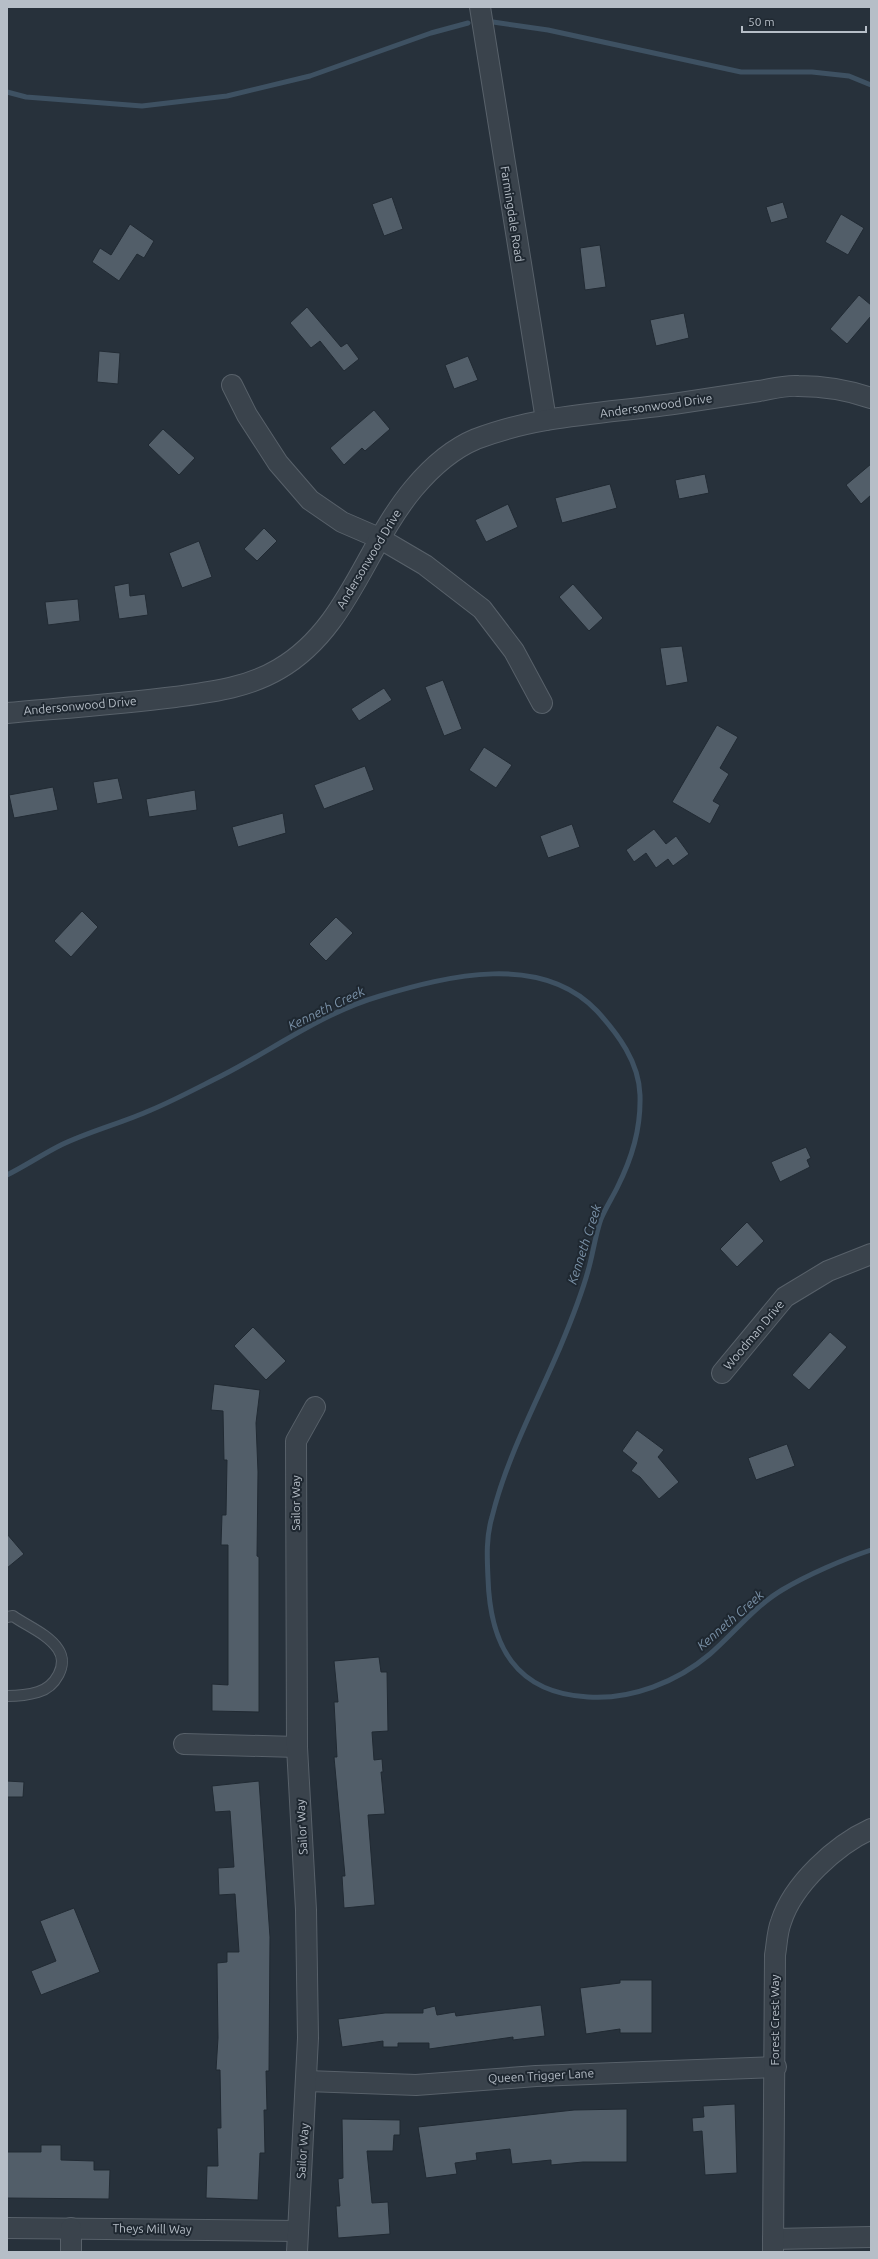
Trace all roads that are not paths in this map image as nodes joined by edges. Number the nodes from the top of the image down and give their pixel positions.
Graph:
1 (480, 7) edge
2 (232, 385) dead end
3 (871, 398) edge
4 (546, 420) junction
5 (379, 538) junction
6 (542, 703) dead end
7 (7, 713) edge
8 (871, 1254) edge
9 (722, 1373) dead end
10 (315, 1407) dead end
11 (7, 1617) edge
12 (7, 1696) edge
13 (184, 1744) dead end
14 (297, 1747) junction
15 (871, 1829) edge
16 (776, 2067) junction
17 (307, 2081) junction
18 (7, 2228) edge
19 (71, 2228) junction
20 (297, 2231) junction
21 (871, 2237) edge
22 (773, 2246) edge
23 (71, 2252) edge
24 (297, 2252) edge

1 - 4 street, Farmingdale Road
2 - 5 street
3 - 4 street, Andersonwood Drive
4 - 5 street, Andersonwood Drive
5 - 6 street
5 - 7 street, Andersonwood Drive
8 - 9 street, Woodman Drive
10 - 14 street, Sailor Way
11 - 12 lane
13 - 14 street
14 - 17 street, Sailor Way
15 - 16 street, Forest Crest Way
16 - 17 street, Queen Trigger Lane
16 - 22 street, Forest Crest Way
17 - 20 street, Sailor Way
18 - 19 street, Theys Mill Way
19 - 20 street, Theys Mill Way
19 - 23 street
20 - 24 street, Sailor Way
21 - 22 street

